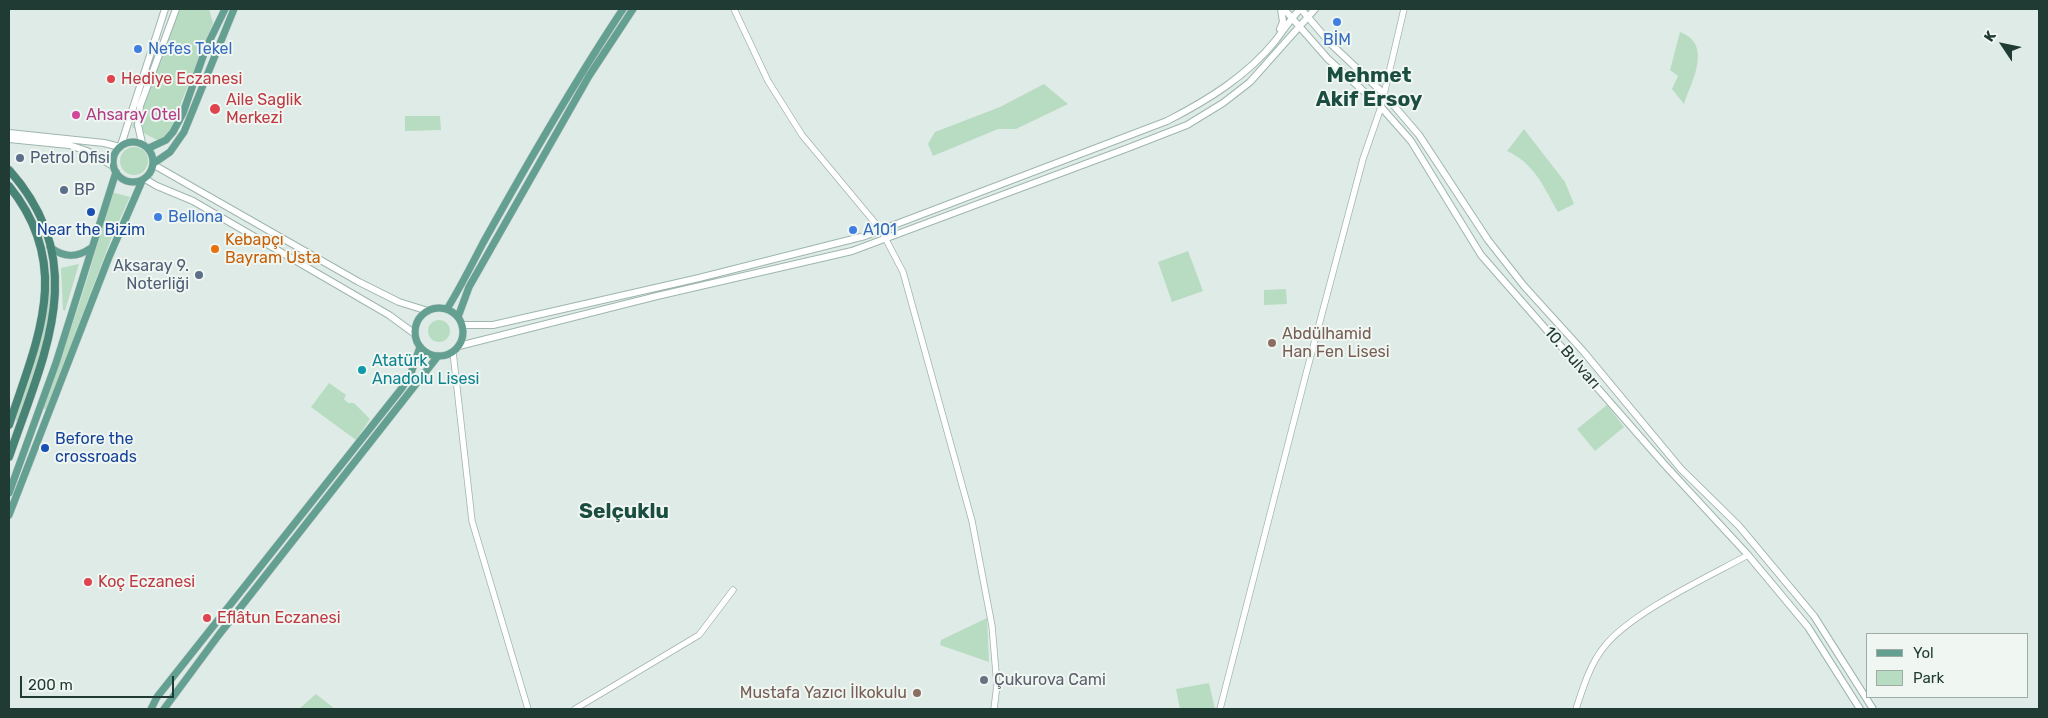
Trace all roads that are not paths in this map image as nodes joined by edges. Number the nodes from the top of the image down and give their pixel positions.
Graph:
1 (166, 9) edge
2 (176, 9) edge
3 (225, 9) edge
4 (234, 9) edge
5 (623, 9) edge
6 (633, 9) edge
7 (734, 9) edge
8 (1282, 9) edge
9 (1300, 9) edge
10 (1315, 9) edge
11 (1404, 9) edge
12 (1291, 18) junction
13 (1308, 18) junction
14 (1300, 28) junction
15 (1275, 41) junction
16 (1382, 93) junction
17 (569, 104) junction
18 (1381, 107) junction
19 (9, 133) edge
20 (9, 139) edge
21 (142, 143) junction
22 (120, 146) junction
23 (149, 148) junction
24 (154, 164) junction
25 (115, 169) junction
26 (9, 170) edge
27 (143, 180) junction
28 (9, 186) edge
29 (881, 230) junction
30 (887, 239) junction
31 (50, 247) junction
32 (91, 248) junction
33 (446, 309) junction
34 (428, 311) junction
35 (458, 317) junction
36 (462, 325) junction
37 (415, 334) junction
38 (459, 346) junction
39 (420, 347) junction
40 (453, 352) junction
41 (438, 356) junction
42 (9, 425) edge
43 (9, 457) edge
44 (9, 493) edge
45 (9, 515) edge
46 (1748, 555) junction
47 (733, 590) dead end
48 (1866, 698) edge
49 (1866, 698) edge
50 (152, 709) edge
51 (164, 709) edge
52 (528, 709) edge
53 (575, 709) edge
54 (994, 709) edge
55 (1220, 709) edge
56 (1576, 709) edge
57 (1860, 709) edge
58 (1873, 709) edge

1 - 22 main road
2 - 21 main road
3 - 23 main road
4 - 24 main road
5 - 17 main road
6 - 17 main road
7 - 29 street
8 - 12 main road, 10. Bulvarı
8 - 15 main road
9 - 12 main road
9 - 13 main road, 10. Bulvarı
10 - 13 main road
11 - 16 street
12 - 14 main road, 10. Bulvarı
12 - 15 main road
13 - 14 main road
13 - 16 main road, 10. Bulvarı
14 - 18 main road, 10. Bulvarı
14 - 30 main road
15 - 29 main road
16 - 18 street
16 - 49 main road, 10. Bulvarı
17 - 33 main road
17 - 35 main road
18 - 46 main road, 10. Bulvarı
18 - 55 street
19 - 22 main road
20 - 25 main road
21 - 22 main road
21 - 23 main road
22 - 25 main road
23 - 24 main road
24 - 27 main road
24 - 34 main road
25 - 27 main road
25 - 32 main road
26 - 31 highway
27 - 37 main road
27 - 45 main road
28 - 42 highway
29 - 30 street
29 - 36 main road
30 - 38 main road
30 - 54 street
31 - 32 main road
31 - 43 highway
32 - 44 main road
33 - 34 main road
33 - 35 main road
34 - 37 main road
35 - 36 main road
36 - 38 main road
37 - 39 main road
38 - 40 main road
39 - 41 main road
39 - 50 main road
40 - 41 main road
40 - 52 street
41 - 51 main road
46 - 56 street
46 - 57 main road, 10. Bulvarı
47 - 53 street
48 - 58 main road, 10. Bulvarı

